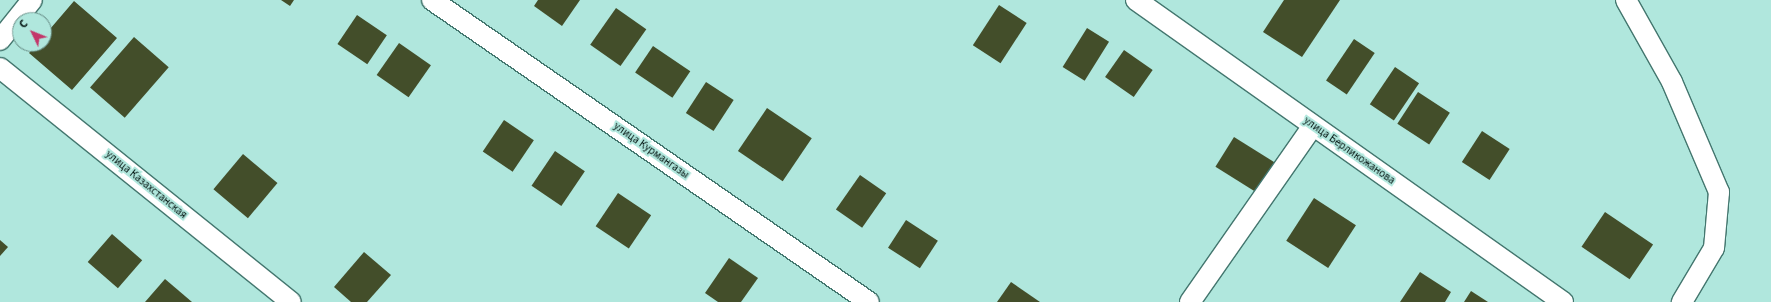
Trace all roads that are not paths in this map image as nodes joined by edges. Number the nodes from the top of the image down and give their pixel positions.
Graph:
1 (32, 0) edge
2 (432, 0) edge
3 (1136, 0) edge
4 (1626, 0) edge
5 (0, 40) edge
6 (0, 68) edge
7 (1313, 126) junction
8 (292, 302) edge
9 (869, 302) edge
10 (1190, 302) edge
11 (1562, 302) edge
12 (1682, 302) edge

1 - 5 street
2 - 9 street, улица Курмангазы
3 - 7 street, улица Берликожанова
4 - 12 street
6 - 8 street, улица Казахстанская
7 - 10 street
7 - 11 street, улица Берликожанова

